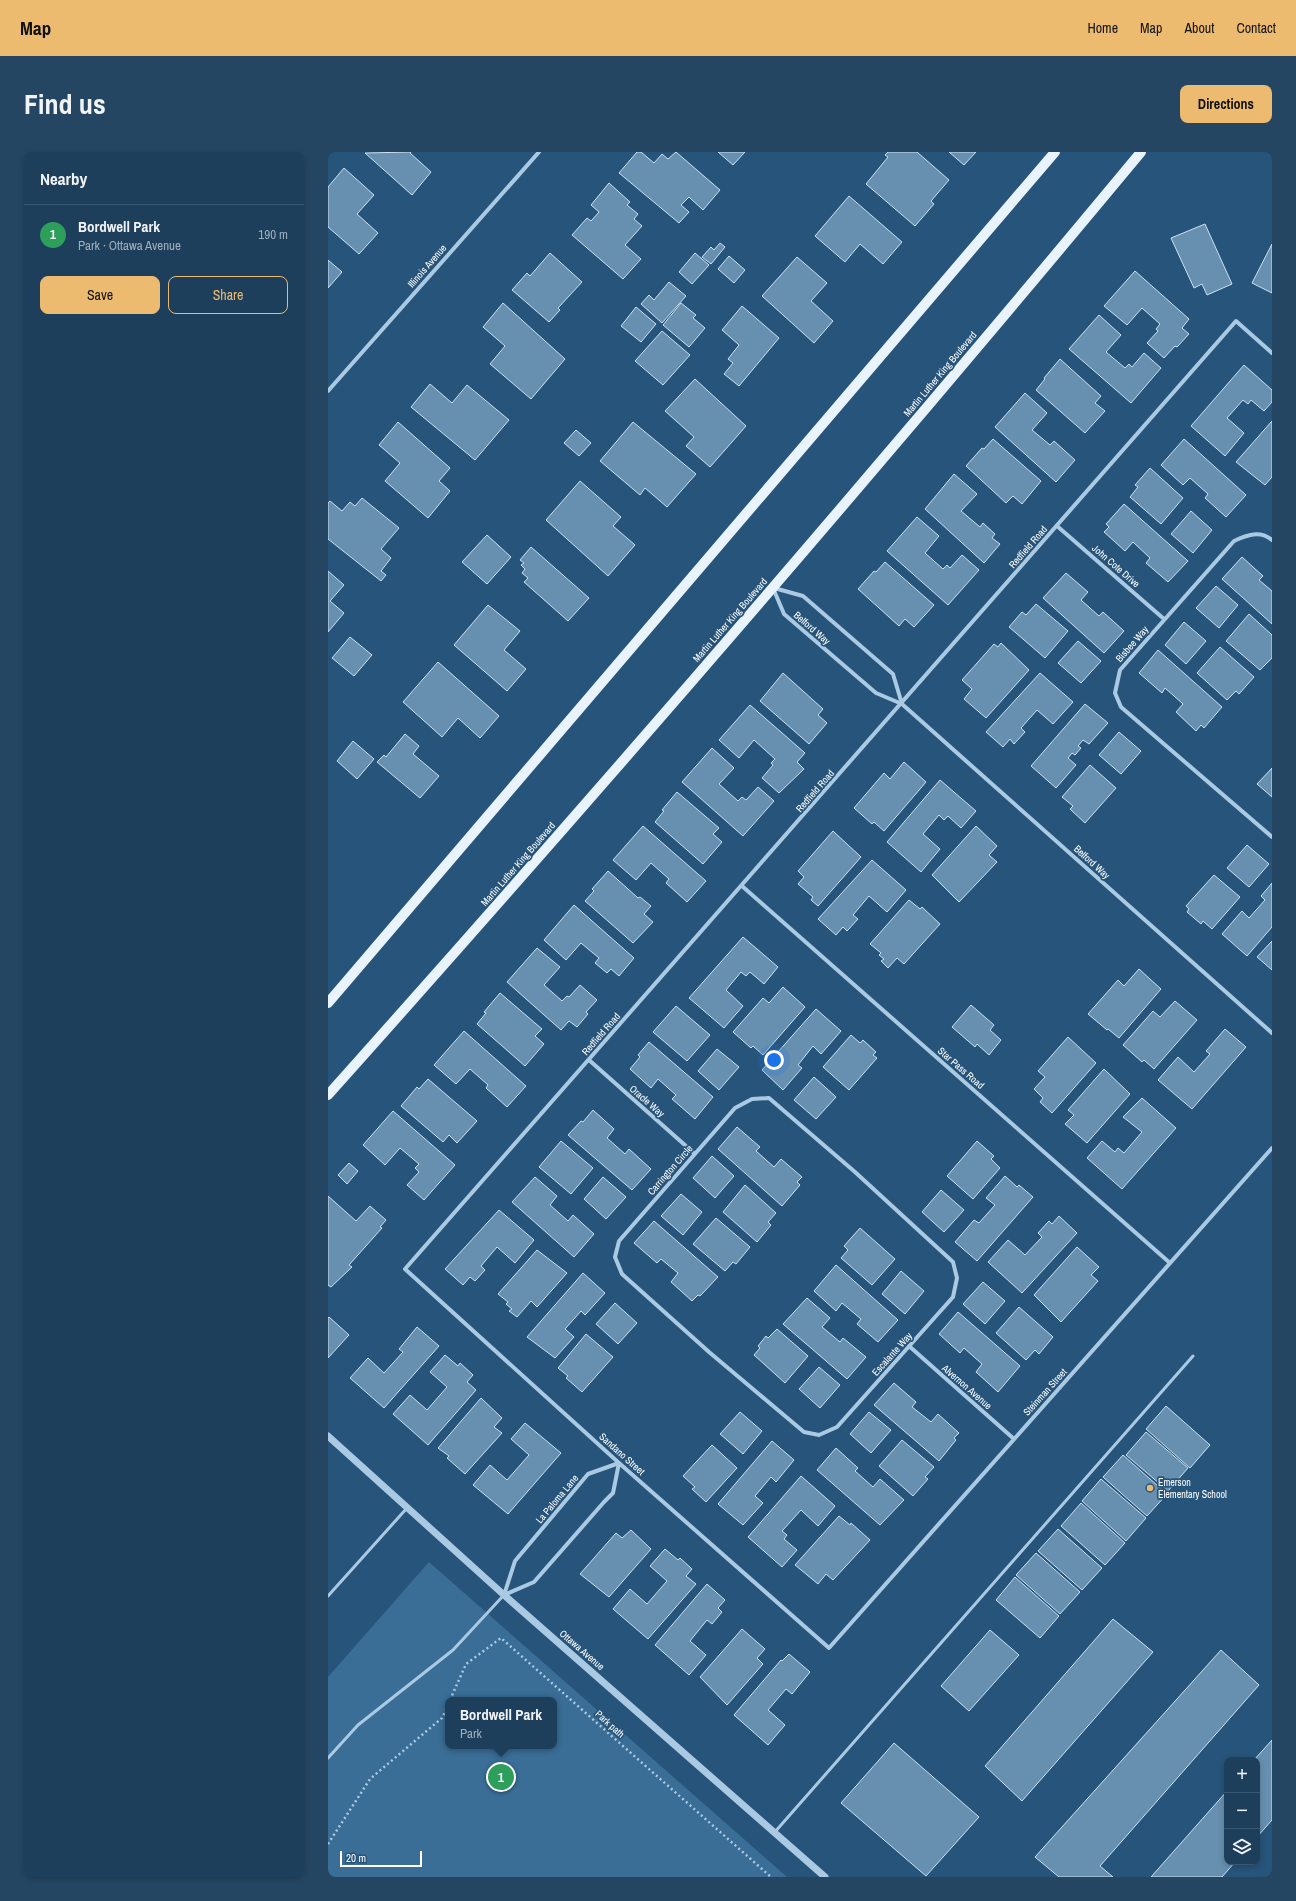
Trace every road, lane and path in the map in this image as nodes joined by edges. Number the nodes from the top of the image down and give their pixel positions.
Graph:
1 (539, 152) edge
2 (1055, 152) edge
3 (1141, 152) edge
4 (1272, 353) edge
5 (328, 391) edge
6 (1057, 526) junction
7 (1272, 540) edge
8 (773, 588) junction
9 (1164, 619) junction
10 (902, 704) junction
11 (1272, 837) edge
12 (742, 886) junction
13 (328, 1003) edge
14 (1272, 1033) edge
15 (589, 1060) junction
16 (328, 1095) edge
17 (1272, 1148) edge
18 (695, 1154) junction
19 (855, 1172) joint
20 (1170, 1263) junction
21 (405, 1269) joint
22 (909, 1346) junction
23 (709, 1352) joint
24 (1193, 1356) dead end
25 (328, 1436) edge
26 (1014, 1439) junction
27 (619, 1463) junction
28 (408, 1508) junction
29 (504, 1595) junction
30 (328, 1596) edge
31 (830, 1648) joint
32 (451, 1697) edge
33 (445, 1712) edge
34 (328, 1758) edge
35 (774, 1833) junction
36 (328, 1844) edge
37 (771, 1877) edge
38 (825, 1877) edge

1 - 5 street, Illinois Avenue
2 - 13 main road
3 - 8 main road, Martin Luther King Boulevard
4 - 6 street, Redfield Road
6 - 9 street, John Cote Drive
6 - 10 street, Redfield Road
7 - 9 street, Bisbee Way
8 - 10 street, Belford Way
8 - 10 street, Belford Way
8 - 16 main road, Martin Luther King Boulevard
9 - 11 street, Bisbee Way
10 - 12 street, Redfield Road
10 - 14 street, Belford Way
12 - 15 street, Redfield Road
12 - 20 street, Star Pass Road
15 - 18 street, Oracle Way
15 - 21 street, Redfield Road
17 - 20 street, Steinman Street
18 - 19 street, Carrington Circle
18 - 23 street, Carrington Circle
19 - 22 street, Escalante Way
20 - 26 street, Steinman Street
21 - 27 street, Sandano Street
22 - 23 street, Escalante Way
22 - 26 street, Alvernon Avenue
24 - 35 lane
25 - 28 street, Ottawa Avenue
26 - 31 street, Steinman Street
27 - 29 street, La Paloma Lane
27 - 29 street
27 - 31 street, Sandano Street
28 - 29 street, Ottawa Avenue
28 - 30 lane
29 - 34 lane
29 - 35 street, Ottawa Avenue
32 - 37 path, Park path
33 - 36 path
35 - 38 street, Ottawa Avenue

